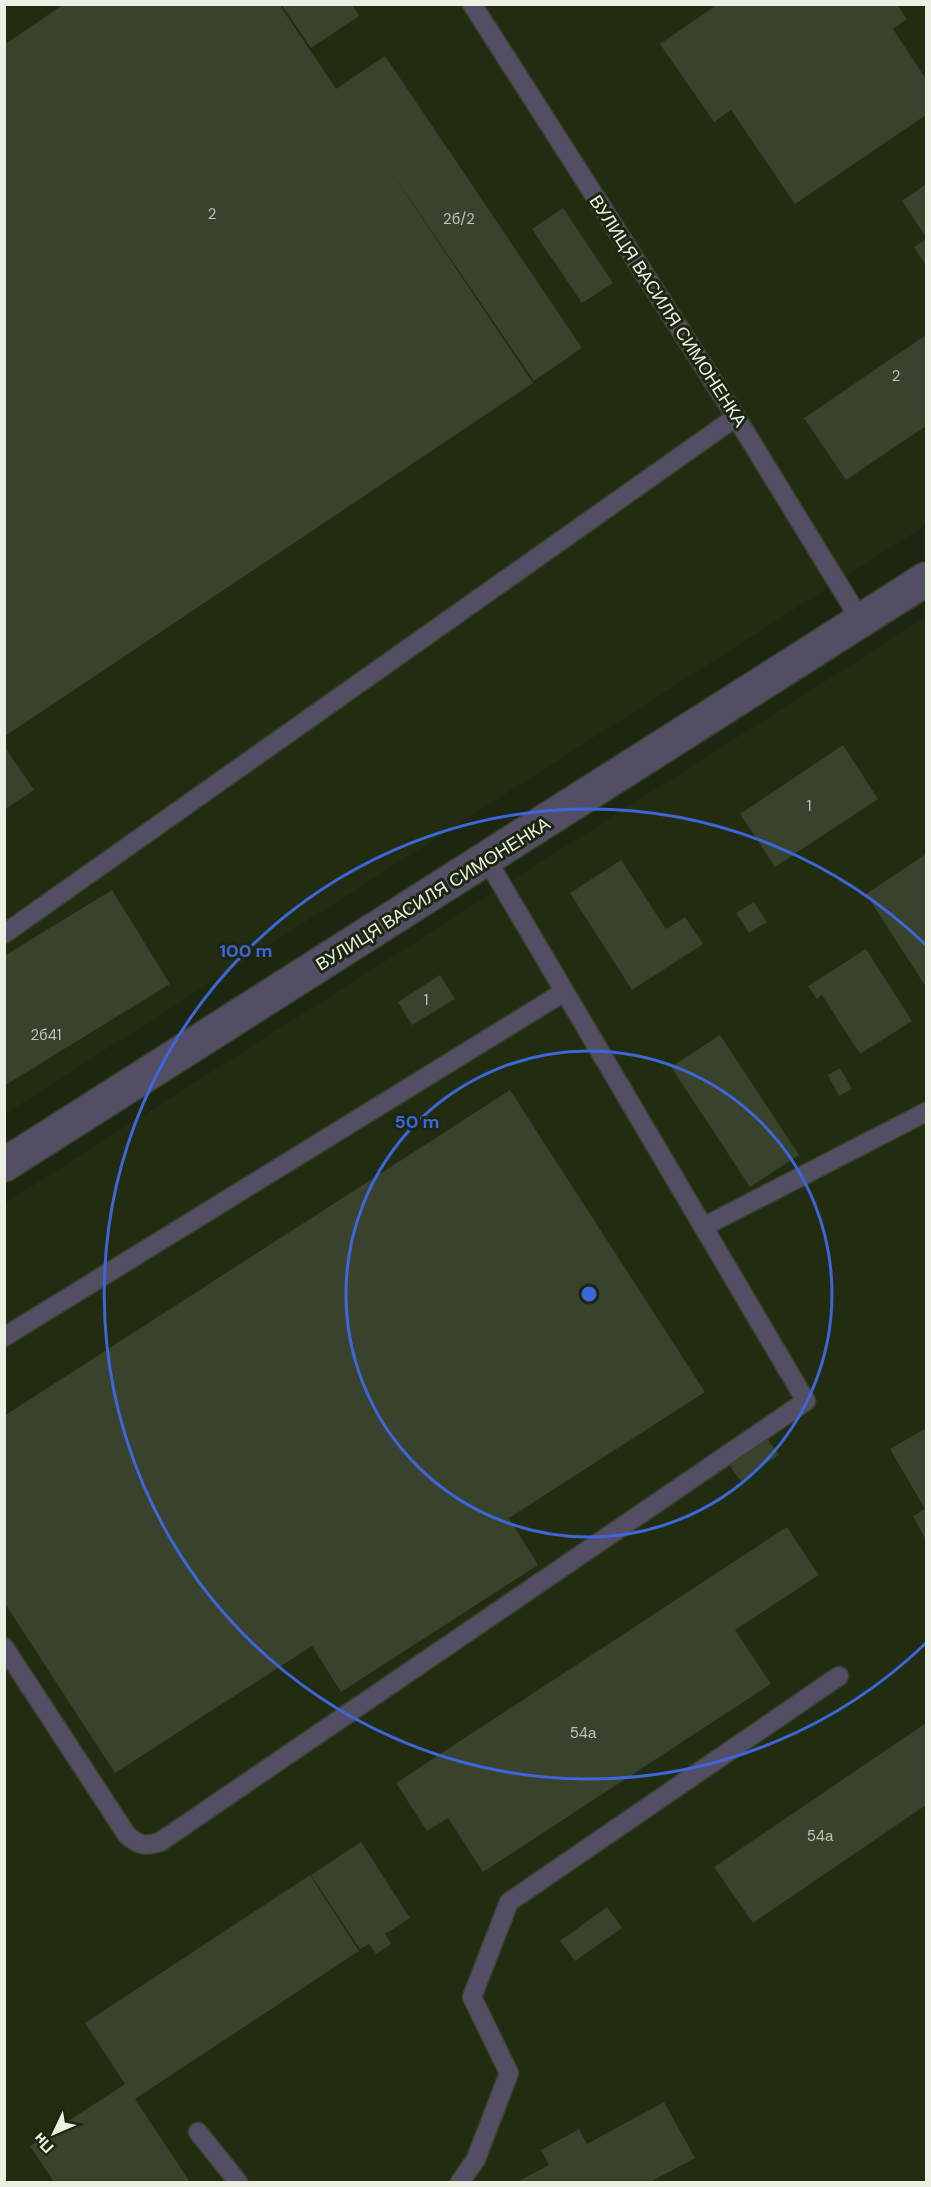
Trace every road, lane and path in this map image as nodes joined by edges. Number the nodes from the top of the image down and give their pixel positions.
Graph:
1 (472, 4) edge
2 (736, 417) junction
3 (927, 579) edge
4 (861, 621) junction
5 (487, 860) junction
6 (4, 934) edge
7 (564, 992) junction
8 (927, 1112) edge
9 (4, 1165) edge
10 (703, 1227) junction
11 (4, 1337) edge
12 (4, 1647) edge
13 (839, 1676) dead end
14 (198, 2132) dead end
15 (238, 2182) edge
16 (460, 2182) edge

1 - 2 lane, ВУЛИЦЯ ВАСИЛЯ СИМОНЕНКА
2 - 4 lane, ВУЛИЦЯ ВАСИЛЯ СИМОНЕНКА
2 - 6 lane
3 - 4 street, ВУЛИЦЯ ВАСИЛЯ СИМОНЕНКА
4 - 5 street, ВУЛИЦЯ ВАСИЛЯ СИМОНЕНКА
5 - 7 lane
5 - 9 street, ВУЛИЦЯ ВАСИЛЯ СИМОНЕНКА
7 - 10 lane
7 - 11 lane
8 - 10 lane
10 - 12 lane
13 - 16 lane
14 - 15 lane

